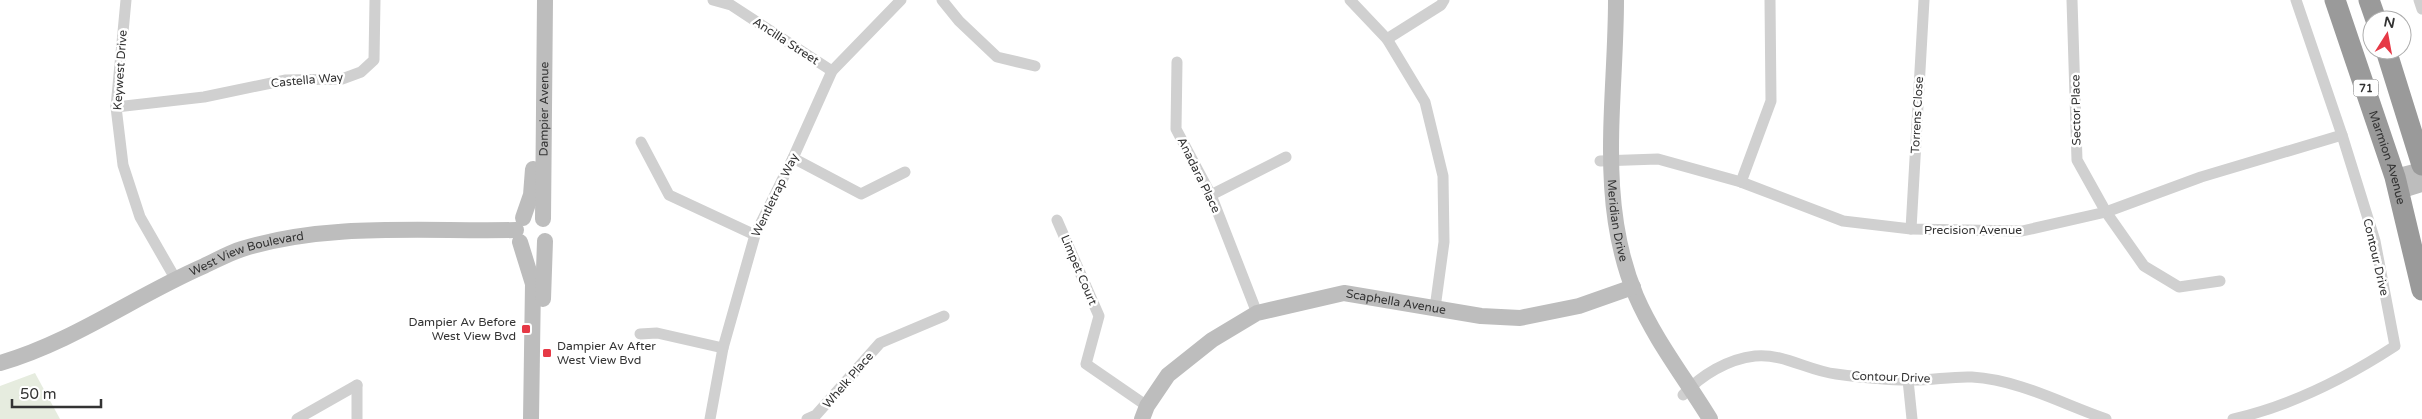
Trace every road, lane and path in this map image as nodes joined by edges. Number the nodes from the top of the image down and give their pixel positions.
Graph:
1 (126, 0) edge
2 (375, 0) edge
3 (534, 0) edge
4 (545, 0) edge
5 (713, 0) edge
6 (901, 0) edge
7 (942, 0) edge
8 (1350, 0) edge
9 (1444, 0) edge
10 (1605, 0) edge
11 (1616, 0) edge
12 (1770, 0) edge
13 (1924, 0) edge
14 (2072, 0) edge
15 (2296, 0) edge
16 (2335, 0) edge
17 (2419, 0) edge
18 (2422, 9) edge
19 (1387, 39) junction
20 (2389, 60) edge
21 (1177, 62) dead end
22 (1035, 66) dead end
23 (832, 72) junction
24 (2402, 100) junction
25 (116, 107) junction
26 (2422, 122) edge
27 (2342, 136) junction
28 (641, 142) dead end
29 (1286, 157) dead end
30 (793, 158) junction
31 (1605, 161) junction
32 (2422, 165) edge
33 (2422, 170) edge
34 (905, 172) dead end
35 (1741, 182) junction
36 (2397, 184) junction
37 (2422, 184) edge
38 (1212, 195) junction
39 (2106, 212) junction
40 (543, 219) junction
41 (1057, 220) dead end
42 (1911, 229) junction
43 (520, 230) junction
44 (755, 234) junction
45 (545, 241) junction
46 (176, 278) junction
47 (2220, 281) dead end
48 (1628, 288) junction
49 (2422, 290) edge
50 (1435, 308) junction
51 (1257, 312) junction
52 (944, 316) dead end
53 (640, 334) dead end
54 (723, 348) junction
55 (0, 363) edge
56 (1908, 380) junction
57 (1686, 390) junction
58 (1145, 413) edge
59 (298, 419) edge
60 (357, 419) edge
61 (531, 419) edge
62 (542, 419) edge
63 (710, 419) edge
64 (807, 419) edge
65 (1698, 419) edge
66 (1710, 419) edge
67 (1912, 419) edge
68 (2106, 419) edge
69 (2233, 419) edge

1 - 25 street, Keywest Drive
2 - 25 street, Castella Way
3 - 43 street, Dampier Avenue
4 - 40 street, Dampier Avenue
5 - 23 street, Ancilla Street
6 - 23 street, Wentletrap Way
7 - 22 street
8 - 19 street
9 - 19 street
10 - 31 street, Meridian Drive
11 - 31 street, Meridian Drive
12 - 35 street
13 - 42 street, Torrens Close
14 - 39 street, Sector Place
15 - 27 street, Contour Drive
16 - 36 highway, Marmion Avenue / 71
17 - 18 street
19 - 50 street
20 - 24 highway, 71
21 - 38 street, Anadara Place
23 - 30 street, Wentletrap Way
24 - 26 highway
24 - 32 highway, 71
25 - 46 street, Keywest Drive
27 - 39 street, Precision Avenue
27 - 69 street, Contour Drive
28 - 44 street
29 - 38 street
30 - 34 street
30 - 44 street, Wentletrap Way
31 - 35 street, Precision Avenue
31 - 48 street, Meridian Drive
33 - 36 street
35 - 42 street, Precision Avenue
36 - 37 street
36 - 49 highway, Marmion Avenue / 71
38 - 51 street, Anadara Place
39 - 42 street, Precision Avenue
39 - 47 street, Sector Place
40 - 43 street
40 - 45 street
41 - 58 street, Limpet Court
43 - 45 street
43 - 46 street, West View Boulevard
43 - 61 street
44 - 54 street, Wentletrap Way
45 - 62 street
46 - 55 street, West View Boulevard
48 - 50 street, Scaphella Avenue
48 - 57 street, Meridian Drive
50 - 51 street, Scaphella Avenue
51 - 58 street, Scaphella Avenue
52 - 64 street, Whelk Place
53 - 54 street
54 - 63 street, Wentletrap Way
56 - 57 street, Contour Drive
56 - 67 street
56 - 68 street, Contour Drive
57 - 65 street, Meridian Drive
57 - 66 street, Meridian Drive
59 - 60 street

